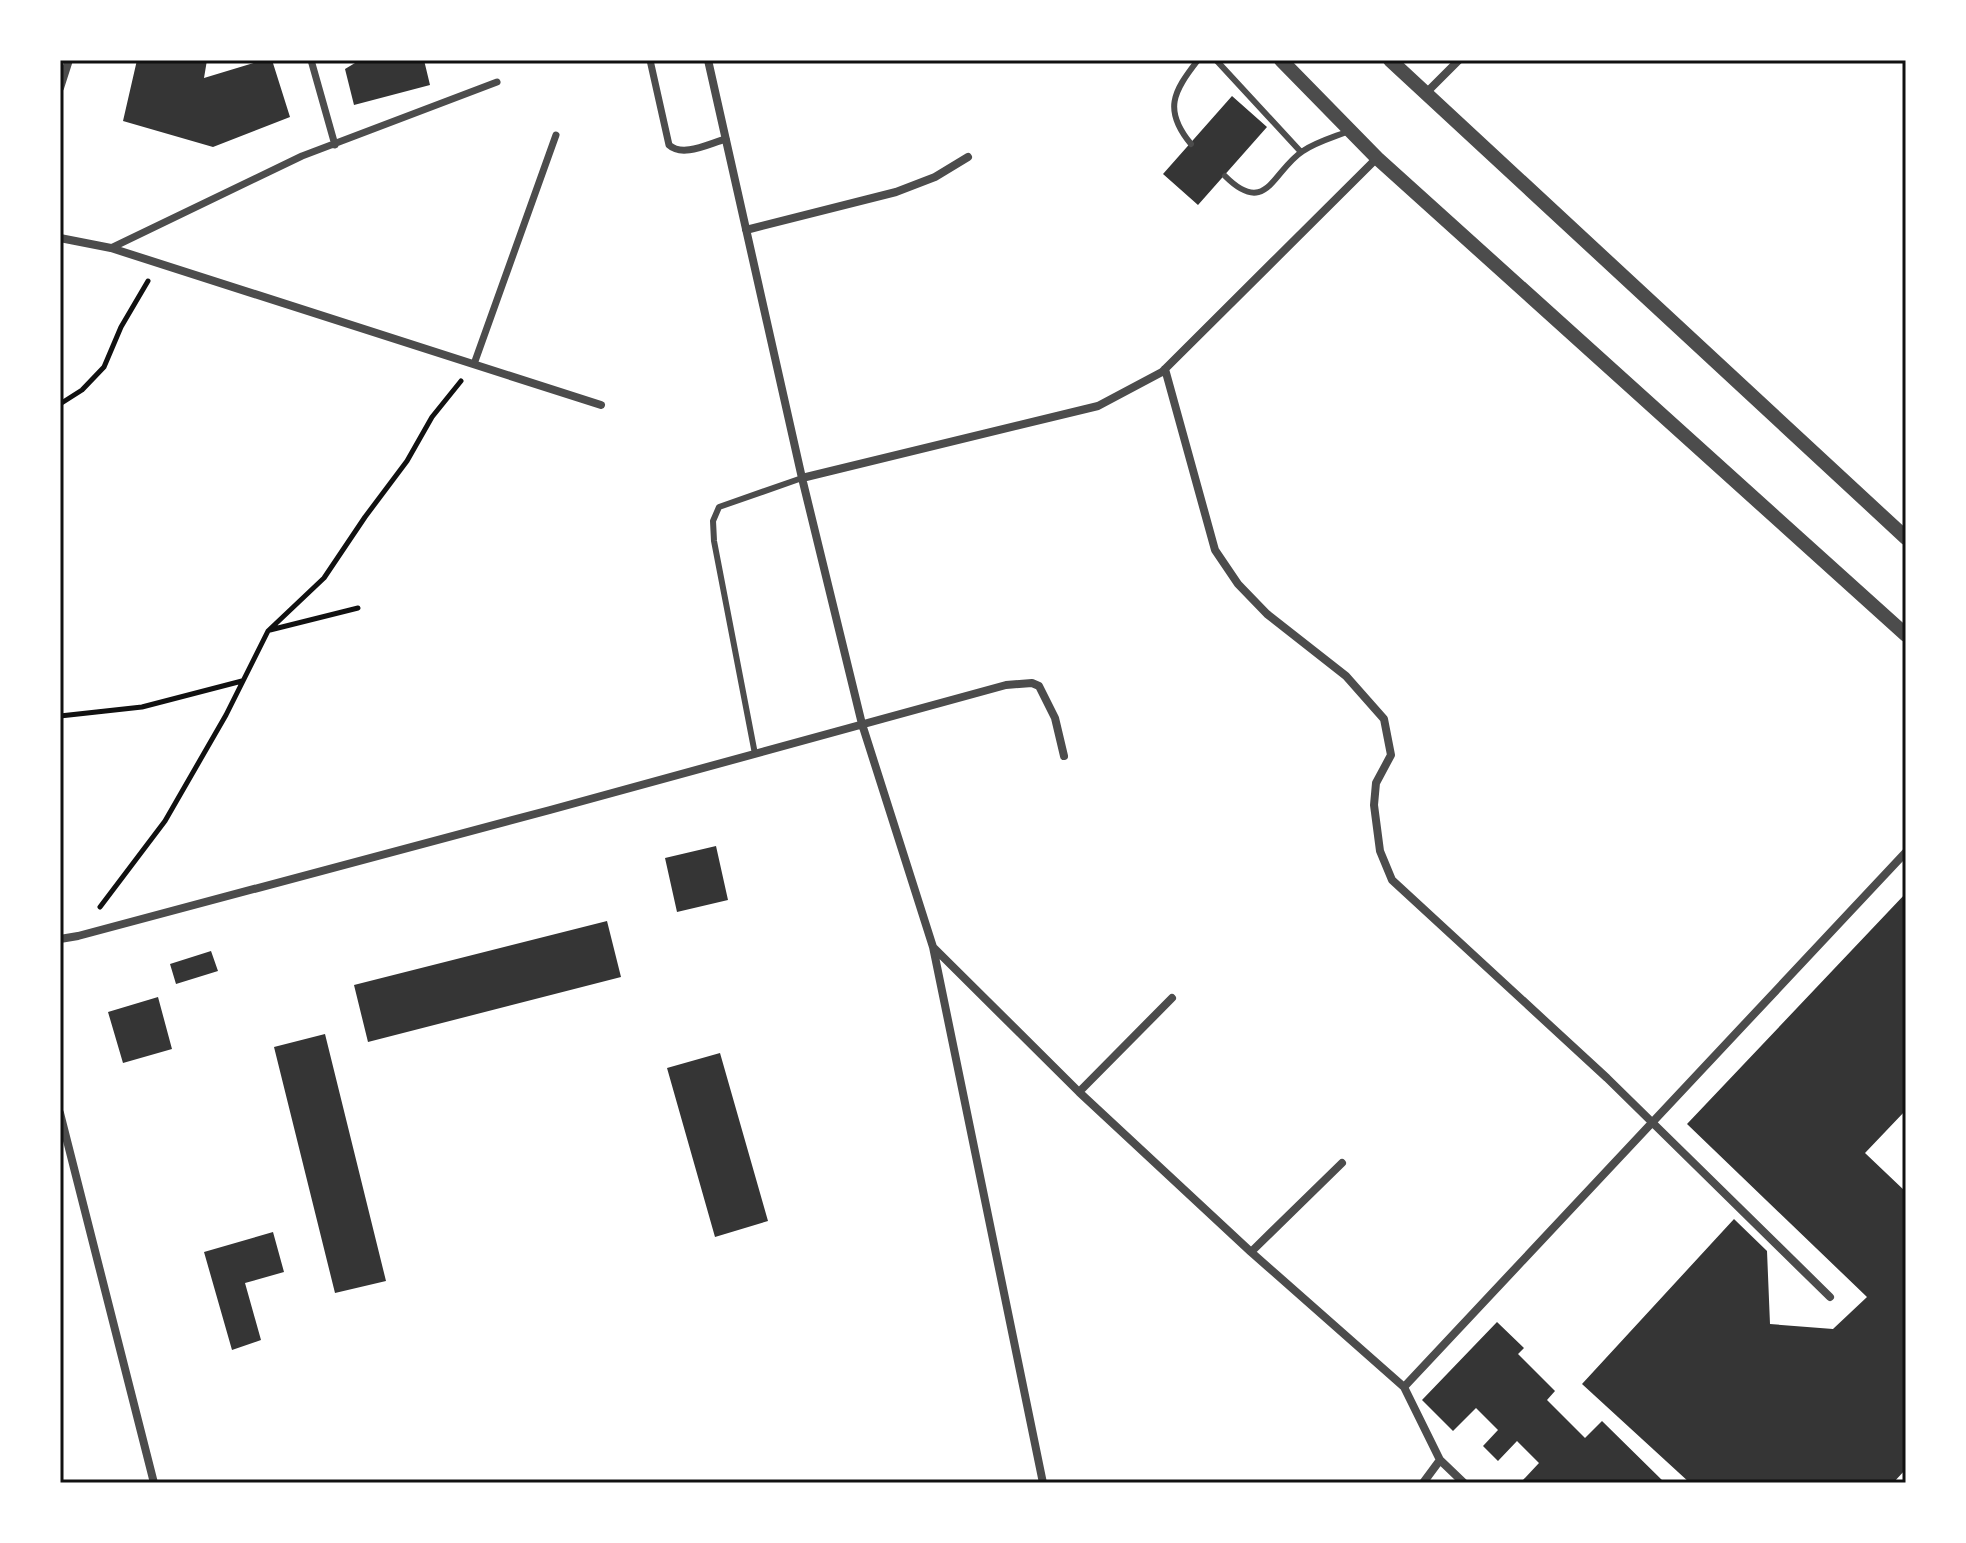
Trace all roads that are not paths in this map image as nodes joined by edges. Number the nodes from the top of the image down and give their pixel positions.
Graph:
1 (69, 60) edge
2 (311, 60) edge
3 (650, 60) edge
4 (708, 60) edge
5 (1198, 60) edge
6 (1216, 60) edge
7 (1281, 60) edge
8 (1390, 60) edge
9 (1459, 60) edge
10 (497, 82) dead end
11 (60, 88) edge
12 (1426, 93) junction
13 (1349, 131) junction
14 (556, 135) dead end
15 (726, 139) junction
16 (1191, 144) dead end
17 (335, 145) junction
18 (1301, 152) junction
19 (968, 157) dead end
20 (1377, 158) junction
21 (1225, 176) dead end
22 (746, 230) junction
23 (60, 238) edge
24 (111, 248) junction
25 (474, 364) junction
26 (1165, 369) junction
27 (601, 405) dead end
28 (802, 478) junction
29 (1906, 538) edge
30 (1906, 635) edge
31 (862, 724) junction
32 (755, 754) junction
33 (1064, 756) dead end
34 (1906, 852) edge
35 (60, 939) edge
36 (933, 947) junction
37 (1172, 998) dead end
38 (1079, 1092) junction
39 (60, 1113) edge
40 (1651, 1122) junction
41 (1342, 1163) dead end
42 (1251, 1252) junction
43 (1830, 1297) dead end
44 (1404, 1387) junction
45 (1440, 1460) junction
46 (154, 1483) edge
47 (1043, 1483) edge
48 (1423, 1483) edge
49 (1464, 1483) edge

1 - 11 street
2 - 17 street
3 - 15 street
4 - 15 street
5 - 16 lane
6 - 18 lane
7 - 13 street
8 - 12 street
9 - 12 street
10 - 17 street
12 - 29 street
13 - 18 lane
13 - 20 street
14 - 25 street
15 - 22 street
17 - 24 street
18 - 21 lane
19 - 22 street
20 - 26 street
20 - 30 street
22 - 28 street
23 - 24 street
24 - 25 street
25 - 27 street
26 - 28 street
26 - 40 street
28 - 31 street
28 - 32 lane
31 - 32 street
31 - 33 street
31 - 36 street
32 - 35 street
34 - 40 street
36 - 38 street
36 - 47 street
37 - 38 street
38 - 42 street
39 - 46 street
40 - 43 street
40 - 44 street
41 - 42 street
42 - 44 street
44 - 45 street
45 - 48 street
45 - 49 street

